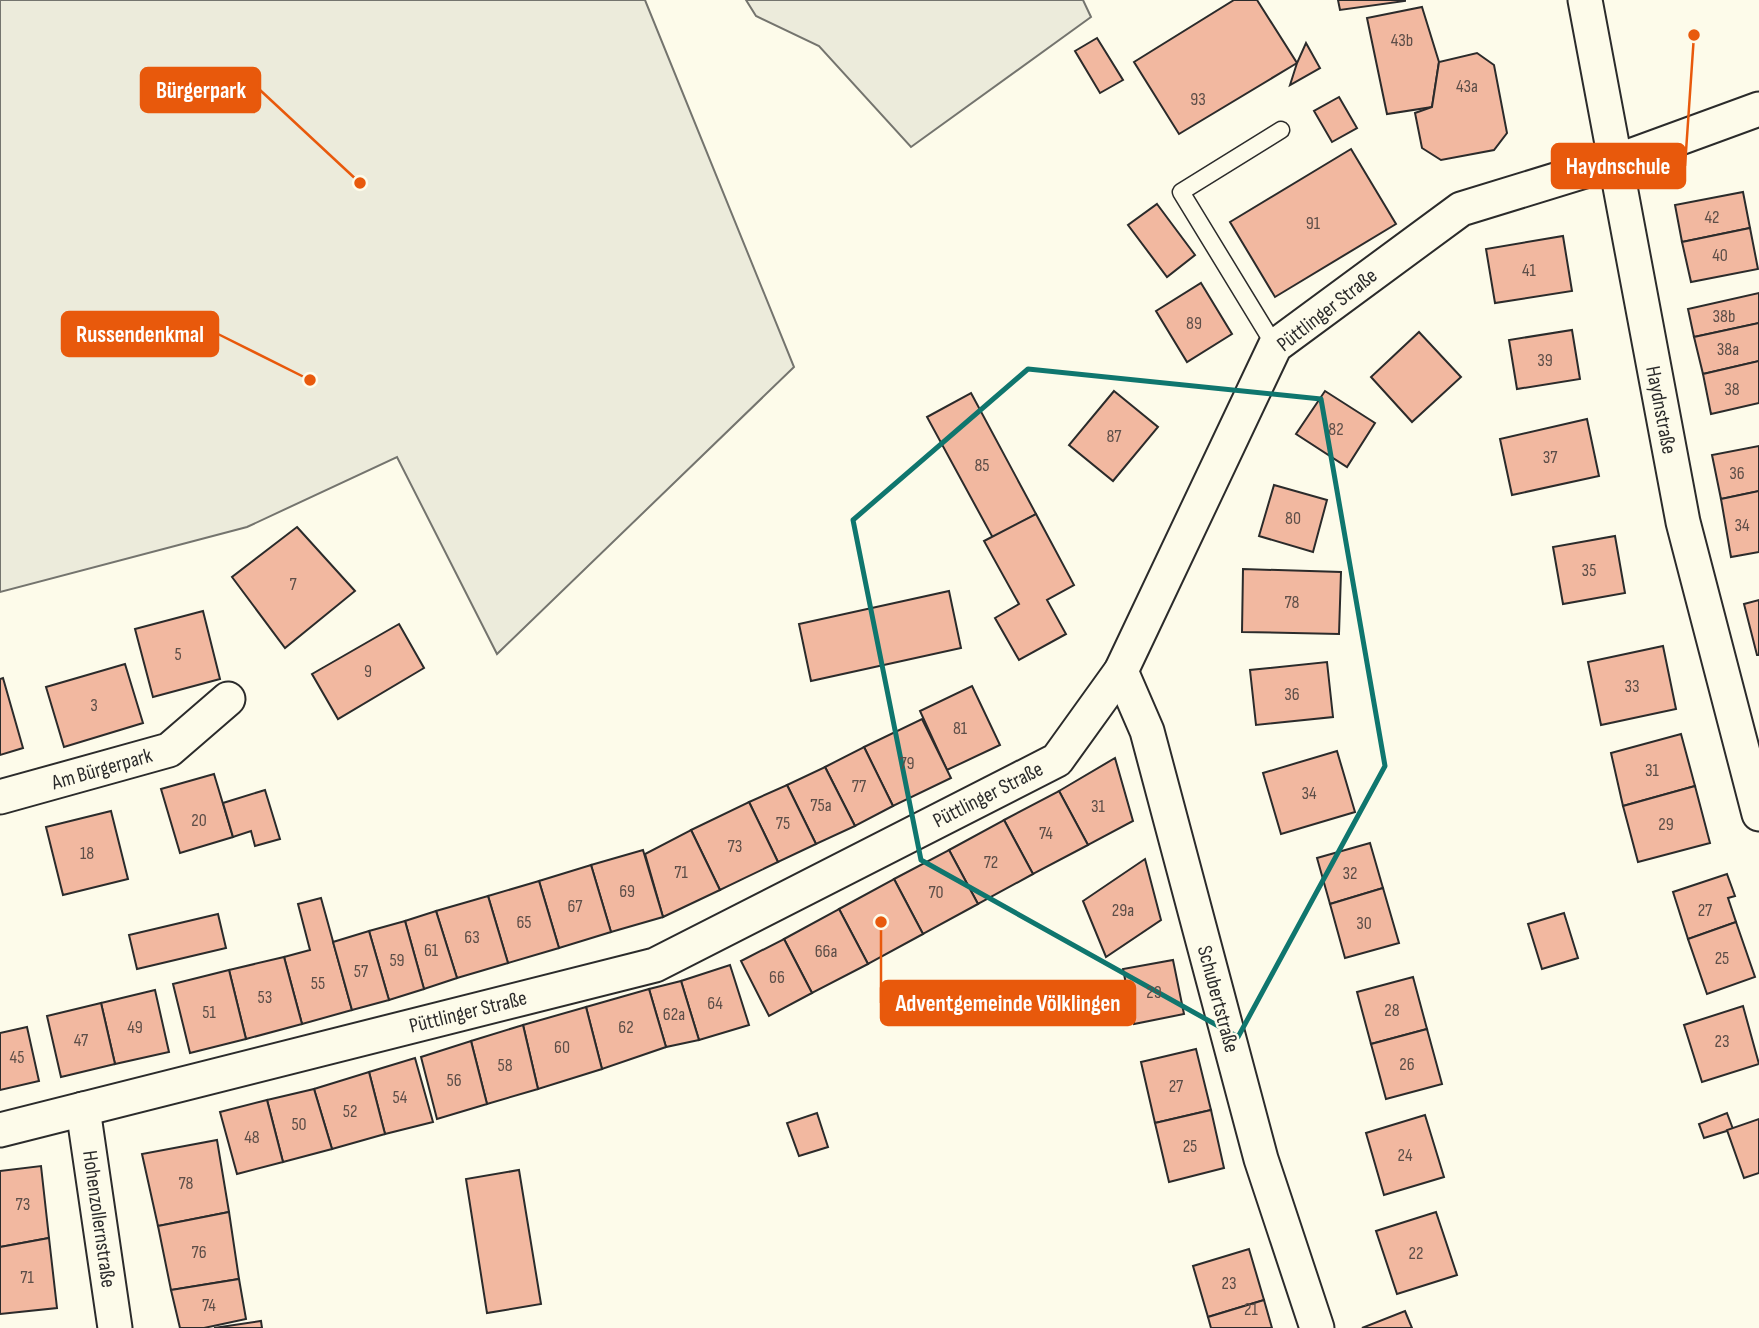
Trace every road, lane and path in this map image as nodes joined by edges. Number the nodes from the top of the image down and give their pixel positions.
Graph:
1 (1585, 0) edge
2 (1759, 109) edge
3 (1281, 130) dead end
4 (1614, 162) junction
5 (1275, 346) junction
6 (1121, 671) junction
7 (228, 699) dead end
8 (0, 797) edge
9 (1759, 814) edge
10 (83, 1109) junction
11 (0, 1130) edge
12 (115, 1328) edge
13 (1317, 1328) edge

1 - 4 street, Haydnstraße
2 - 4 street, Püttlinger Straße
3 - 5 lane
4 - 5 street, Püttlinger Straße
4 - 9 street, Haydnstraße
5 - 6 street, Püttlinger Straße
6 - 10 street, Püttlinger Straße
6 - 13 street, Schubertstraße
7 - 8 street, Am Bürgerpark
10 - 11 street, Püttlinger Straße
10 - 12 street, Hohenzollernstraße

